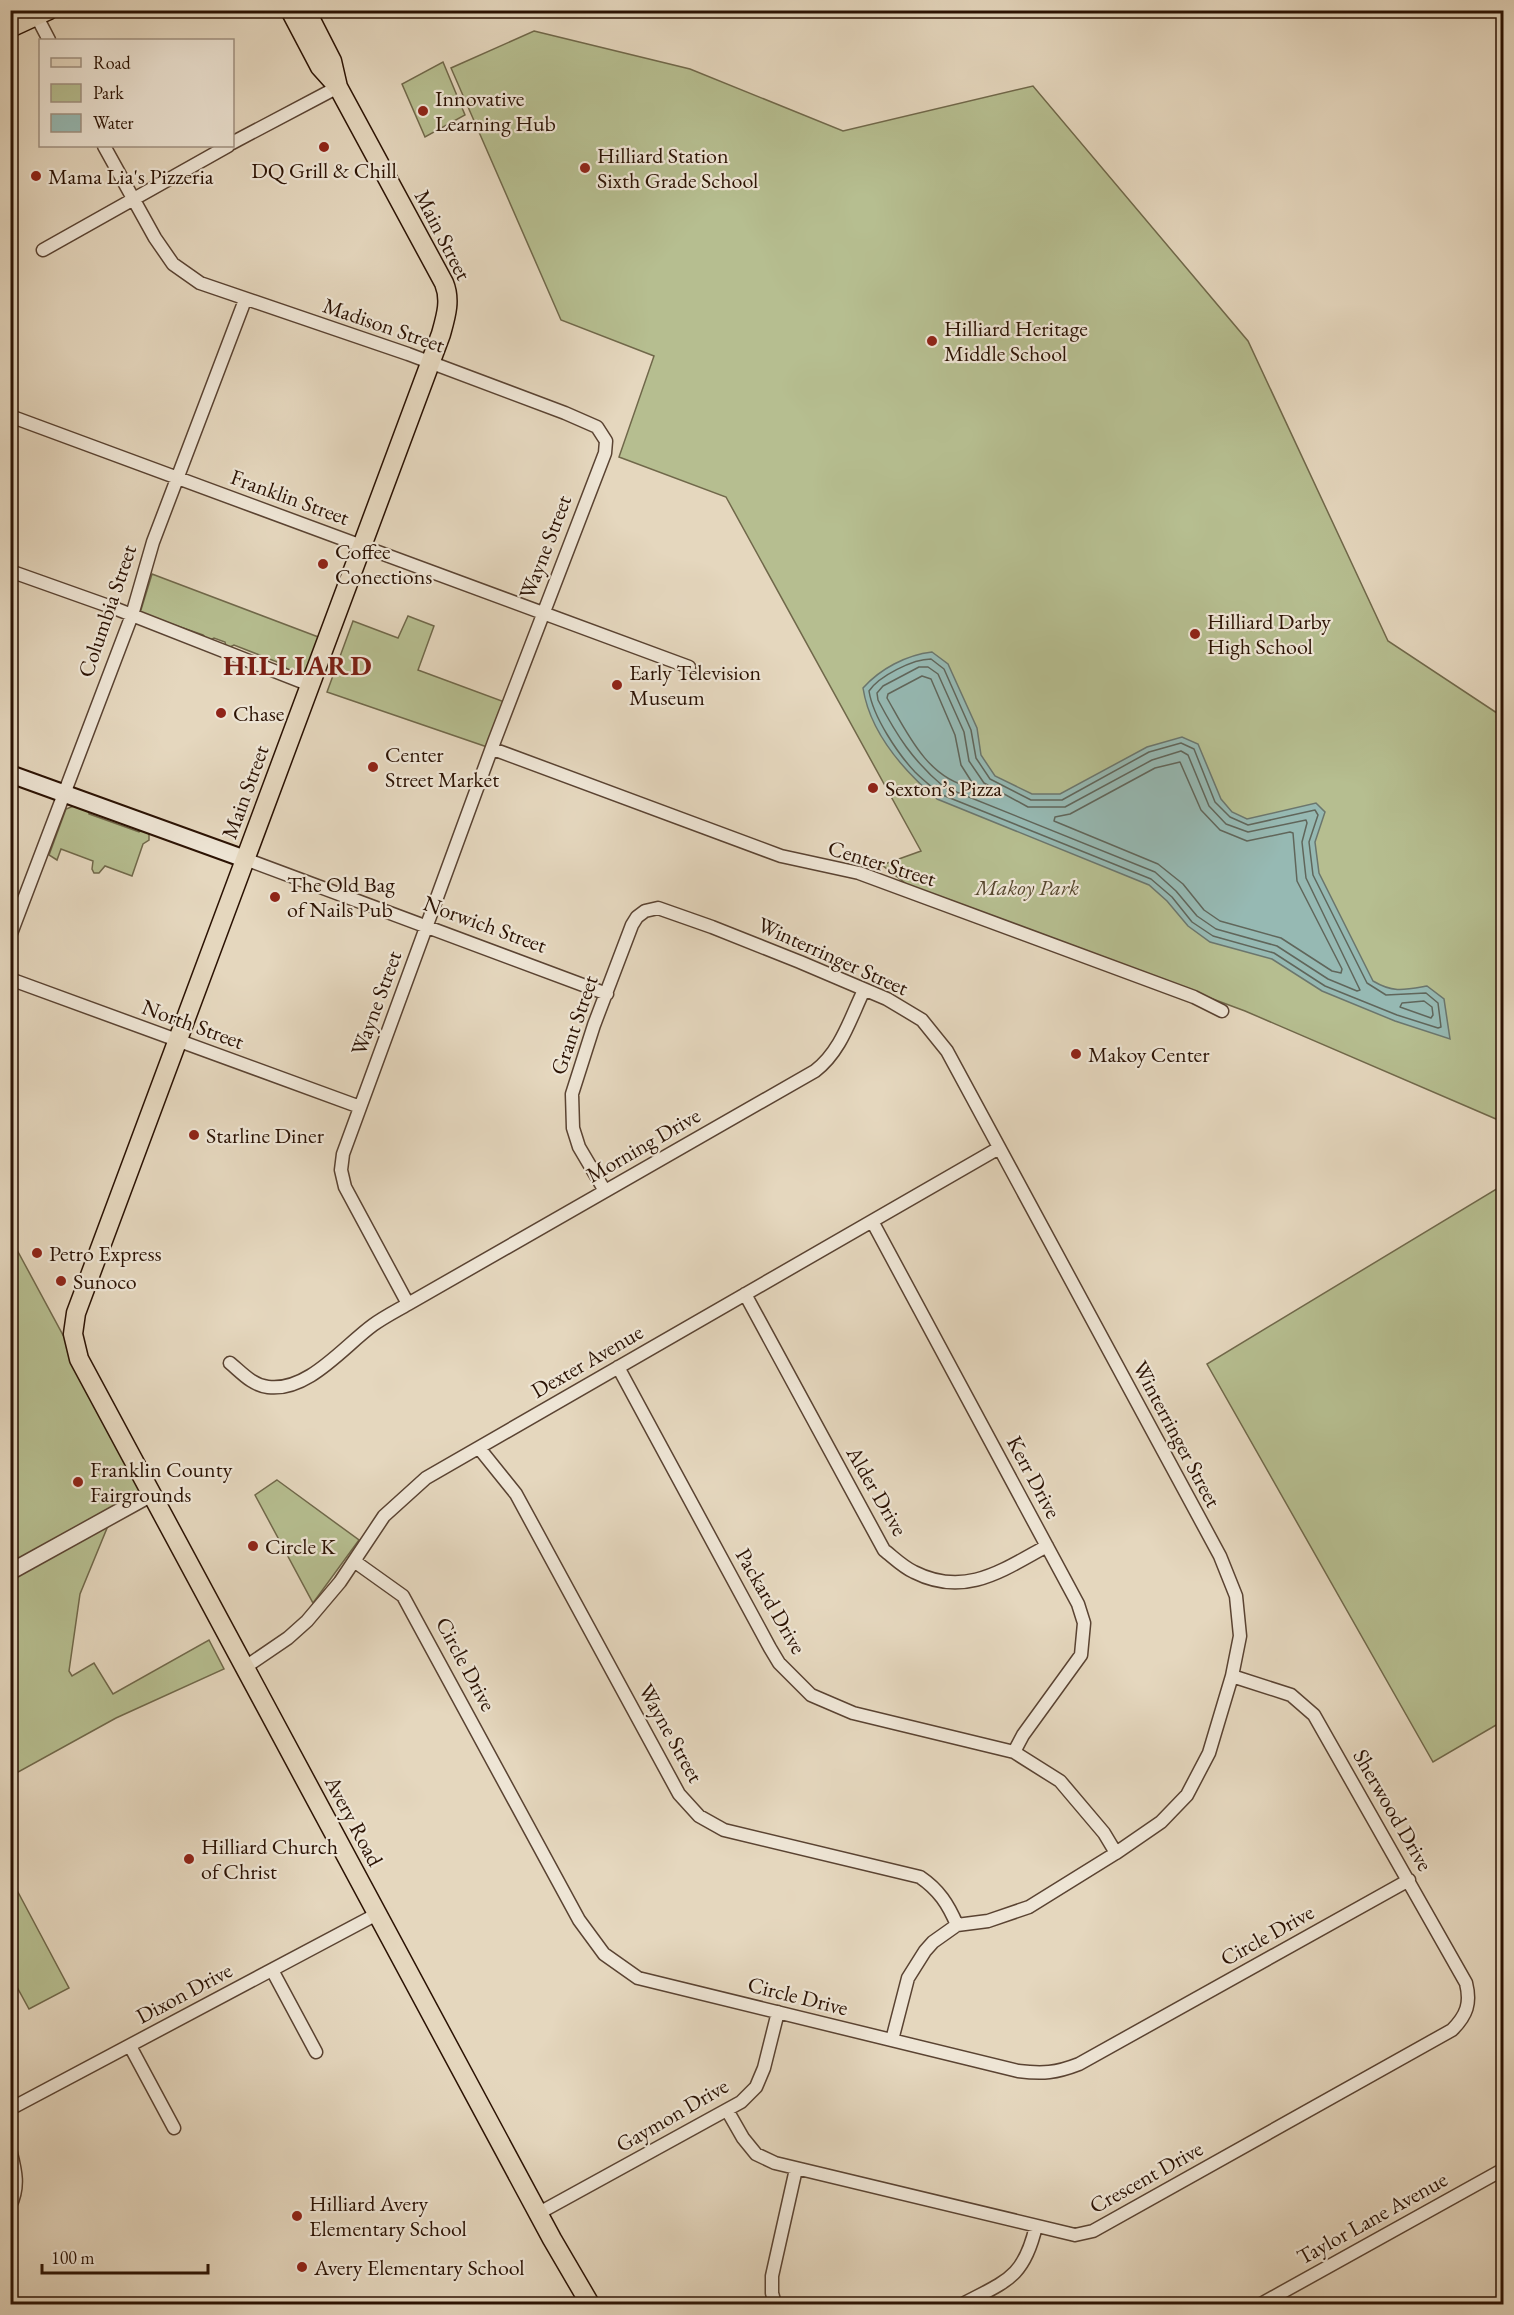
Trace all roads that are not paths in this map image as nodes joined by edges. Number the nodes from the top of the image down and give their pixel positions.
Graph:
1 (290, 10) edge
2 (306, 10) edge
3 (40, 12) edge
4 (10, 28) edge
5 (49, 39) edge
6 (338, 87) junction
7 (234, 142) edge
8 (105, 147) edge
9 (226, 147) edge
10 (133, 198) junction
11 (43, 250) dead end
12 (245, 300) junction
13 (430, 363) junction
14 (10, 416) edge
15 (606, 441) joint
16 (179, 478) junction
17 (362, 546) junction
18 (10, 571) edge
19 (543, 612) junction
20 (132, 615) junction
21 (689, 667) dead end
22 (310, 685) junction
23 (493, 749) junction
24 (10, 774) edge
25 (64, 794) junction
26 (245, 859) junction
27 (645, 911) joint
28 (426, 926) junction
29 (10, 936) edge
30 (10, 979) edge
31 (864, 990) junction
32 (607, 994) junction
33 (1222, 1011) dead end
34 (179, 1040) junction
35 (360, 1107) junction
36 (999, 1148) junction
37 (605, 1191) junction
38 (872, 1221) junction
39 (745, 1294) junction
40 (408, 1304) junction
41 (79, 1359) joint
42 (230, 1363) dead end
43 (618, 1367) junction
44 (479, 1448) junction
45 (151, 1494) junction
46 (1047, 1546) junction
47 (354, 1561) junction
48 (10, 1572) edge
49 (244, 1668) junction
50 (1232, 1676) junction
51 (1014, 1752) junction
52 (1116, 1853) junction
53 (1409, 1880) junction
54 (377, 1914) junction
55 (957, 1925) junction
56 (272, 1970) junction
57 (1467, 2010) joint
58 (778, 2012) junction
59 (892, 2040) junction
60 (130, 2046) junction
61 (316, 2052) dead end
62 (10, 2109) edge
63 (727, 2110) junction
64 (174, 2128) dead end
65 (10, 2149) edge
66 (796, 2169) junction
67 (1503, 2169) edge
68 (18, 2201) edge
69 (539, 2213) junction
70 (1036, 2226) junction
71 (590, 2304) edge
72 (775, 2304) edge
73 (963, 2304) edge
74 (1261, 2304) edge

1 - 6 main road, Main Street
2 - 6 main road, Main Street
3 - 4 main road
3 - 5 street
6 - 7 street
6 - 13 main road, Main Street
8 - 10 street, Madison Street
9 - 10 street
10 - 11 street
10 - 12 street, Madison Street
12 - 13 street, Madison Street
12 - 16 street, Columbia Street
13 - 15 street, Madison Street
13 - 17 main road, Main Street
14 - 16 street, Franklin Street
15 - 19 street, Wayne Street
16 - 17 street, Franklin Street
16 - 20 street, Columbia Street
17 - 19 street, Franklin Street
17 - 22 main road, Main Street
18 - 20 street
19 - 21 street, Franklin Street
19 - 23 street, Wayne Street
20 - 22 street
20 - 25 street, Columbia Street
22 - 26 main road, Main Street
23 - 28 street, Wayne Street
23 - 33 street, Center Street
24 - 25 main road, Norwich Street
25 - 26 main road, Norwich Street
25 - 29 street, Columbia Street
26 - 28 street, Norwich Street
26 - 34 main road, Main Street
27 - 31 street, Winterringer Street
27 - 32 street, Grant Street
28 - 32 street, Norwich Street
28 - 35 street, Wayne Street
30 - 34 street, North Street
31 - 36 street, Winterringer Street
31 - 37 street, Morning Drive
32 - 37 street, Grant Street
34 - 35 street, North Street
34 - 41 main road, Main Street
35 - 40 street, Wayne Street
36 - 38 street, Dexter Avenue
36 - 50 street, Winterringer Street
37 - 40 street, Morning Drive
38 - 39 street, Dexter Avenue
38 - 46 street, Kerr Drive
39 - 43 street, Dexter Avenue
39 - 46 street, Alder Drive
40 - 42 street, Morning Drive
41 - 45 main road, Avery Road
43 - 44 street, Dexter Avenue
43 - 51 street, Packard Drive
44 - 47 street, Dexter Avenue
44 - 55 street, Wayne Street
45 - 48 street
45 - 49 main road, Avery Road
46 - 51 street, Kerr Drive
47 - 49 street, Dexter Avenue
47 - 58 street, Circle Drive
49 - 54 main road, Avery Road
50 - 52 street, Winterringer Street
50 - 53 street, Sherwood Drive
51 - 52 street, Packard Drive
52 - 55 street, Winterringer Street
53 - 57 street, Sherwood Drive
53 - 59 street, Circle Drive
54 - 56 street, Dixon Drive
54 - 69 main road, Avery Road
55 - 59 street, Winterringer Street
56 - 60 street, Dixon Drive
56 - 61 street
57 - 70 street, Crescent Drive
58 - 59 street, Circle Drive
58 - 63 street, Gaymon Drive
60 - 62 street, Dixon Drive
60 - 64 street
63 - 66 street, Crescent Drive
63 - 69 street, Gaymon Drive
65 - 68 street
66 - 70 street, Crescent Drive
66 - 72 street
67 - 74 street, Taylor Lane Avenue
69 - 71 main road, Avery Road
70 - 73 street

